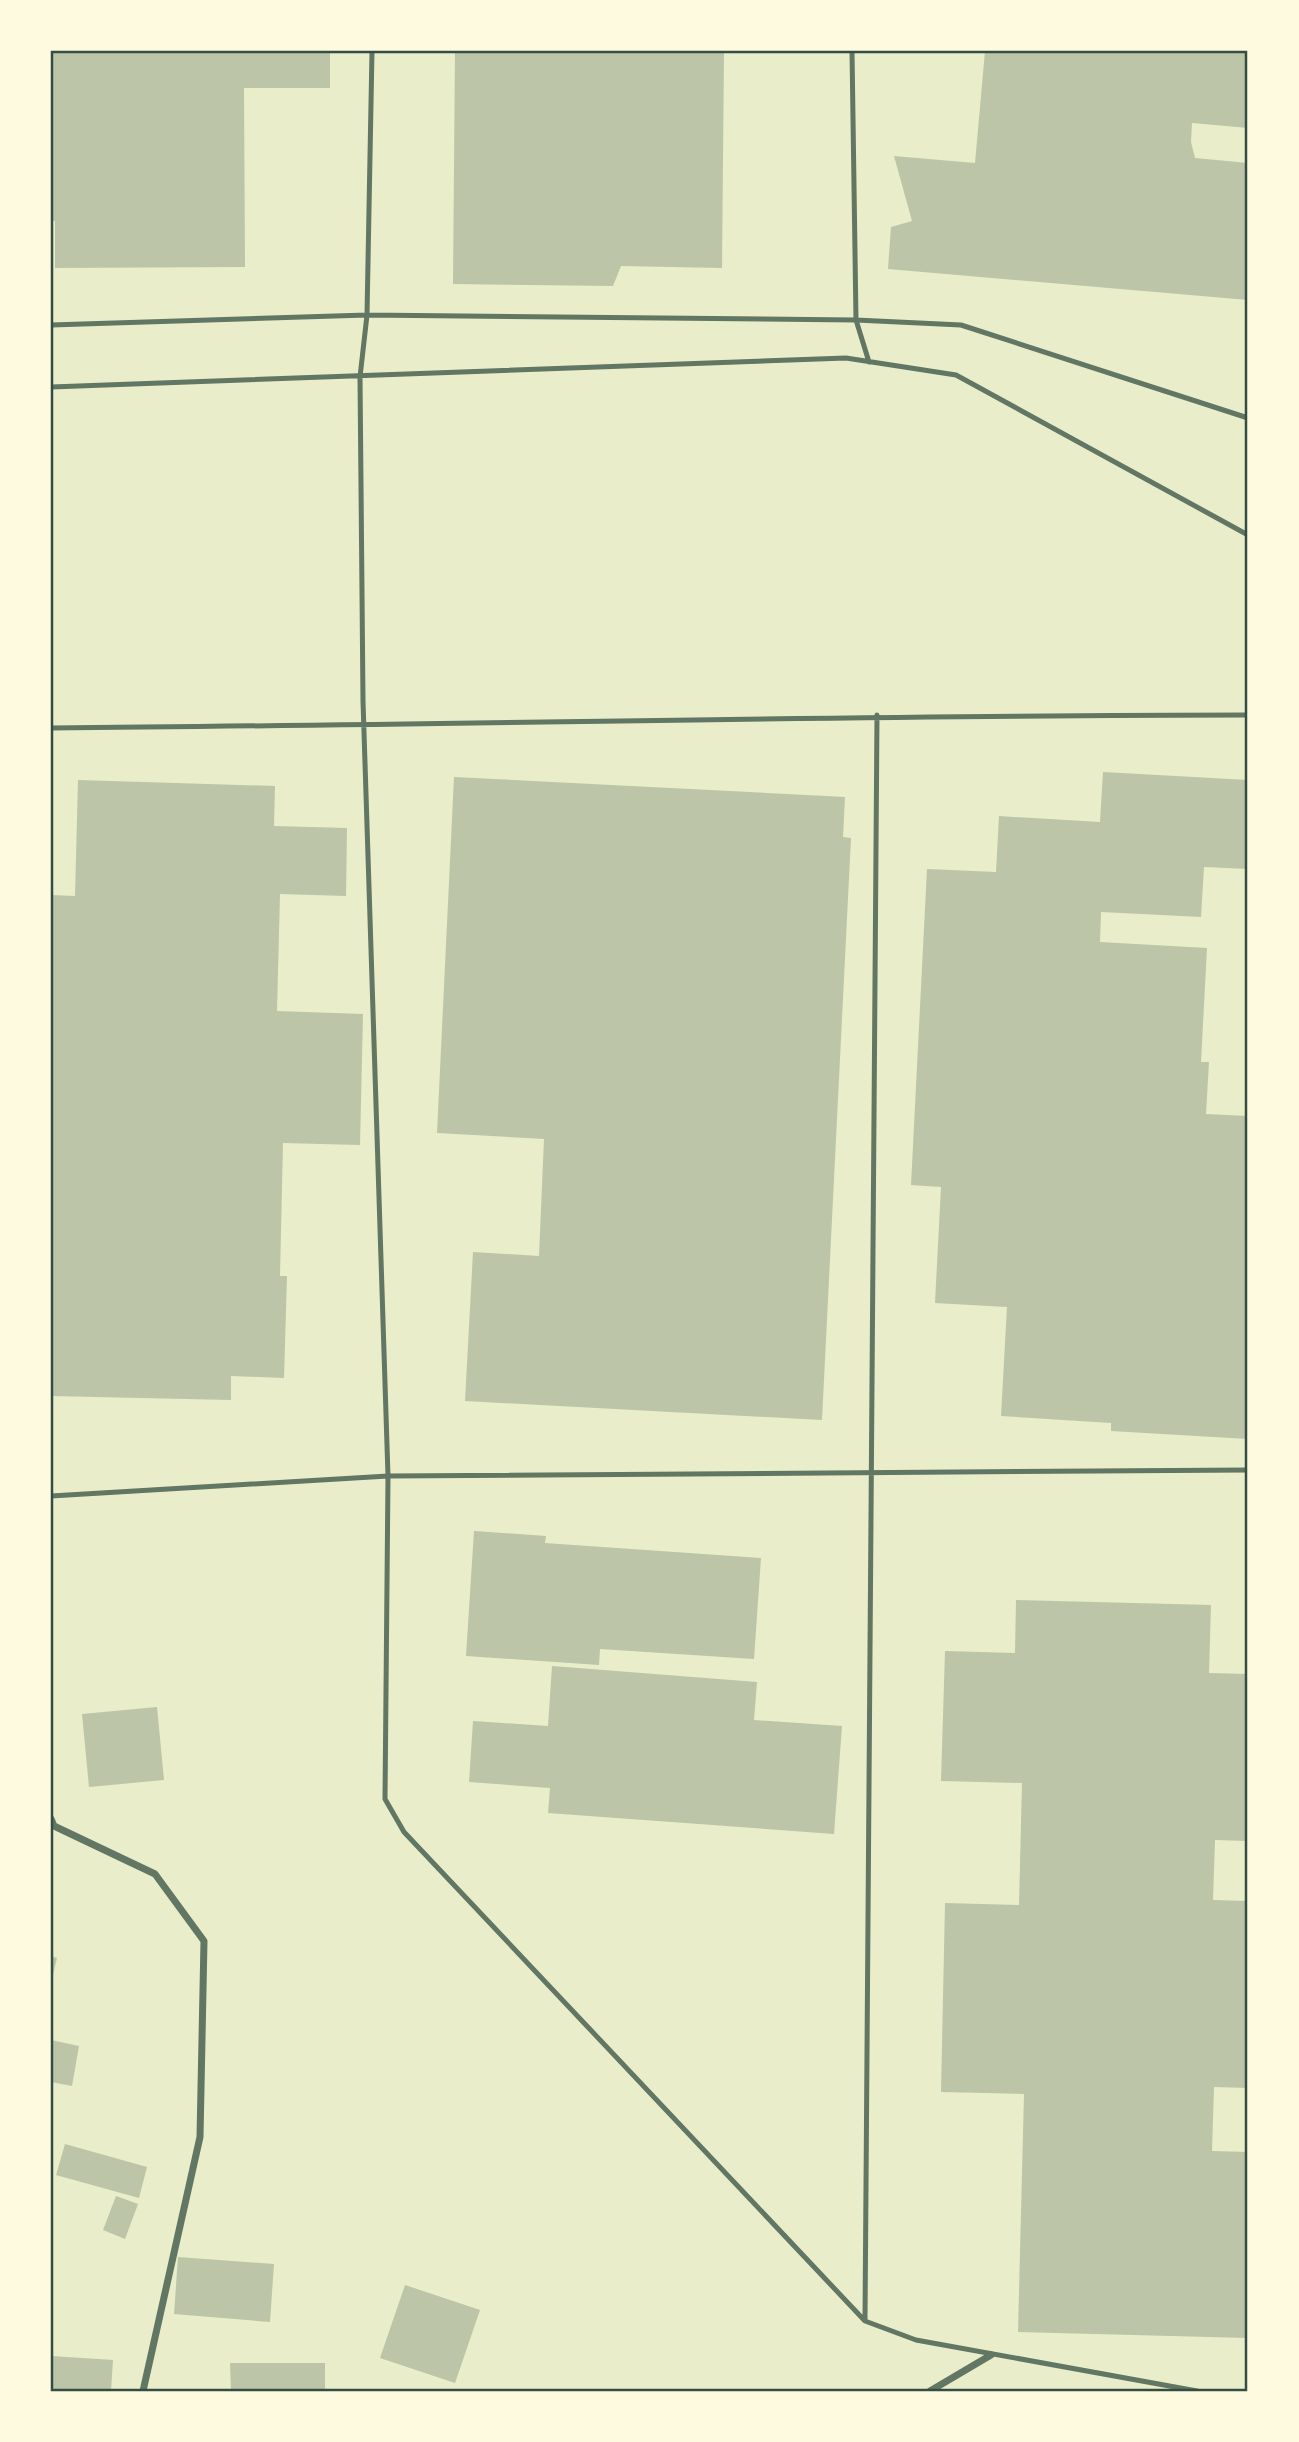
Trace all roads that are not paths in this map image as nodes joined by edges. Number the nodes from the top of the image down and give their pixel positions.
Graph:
1 (372, 51) edge
2 (852, 51) edge
3 (367, 315) junction
4 (856, 320) junction
5 (51, 325) edge
6 (869, 362) junction
7 (360, 377) junction
8 (51, 387) edge
9 (1248, 418) edge
10 (1248, 535) edge
11 (877, 715) junction
12 (1248, 715) edge
13 (364, 726) junction
14 (51, 728) edge
15 (1248, 1469) edge
16 (870, 1472) junction
17 (388, 1476) junction
18 (51, 1496) edge
19 (51, 1819) edge
20 (865, 2321) junction
21 (991, 2355) junction
22 (143, 2391) edge
23 (930, 2391) edge
24 (1197, 2391) edge

1 - 3 lane
2 - 4 lane
3 - 4 lane
3 - 5 lane
3 - 7 lane
4 - 6 lane
4 - 9 lane
6 - 7 lane
6 - 10 lane
7 - 8 lane
7 - 13 lane
11 - 12 lane
11 - 13 lane
11 - 16 lane
13 - 14 lane
13 - 17 lane
15 - 16 lane
16 - 17 lane
16 - 20 lane
17 - 18 lane
17 - 20 lane
19 - 22 street
20 - 21 lane
21 - 23 street
21 - 24 lane

